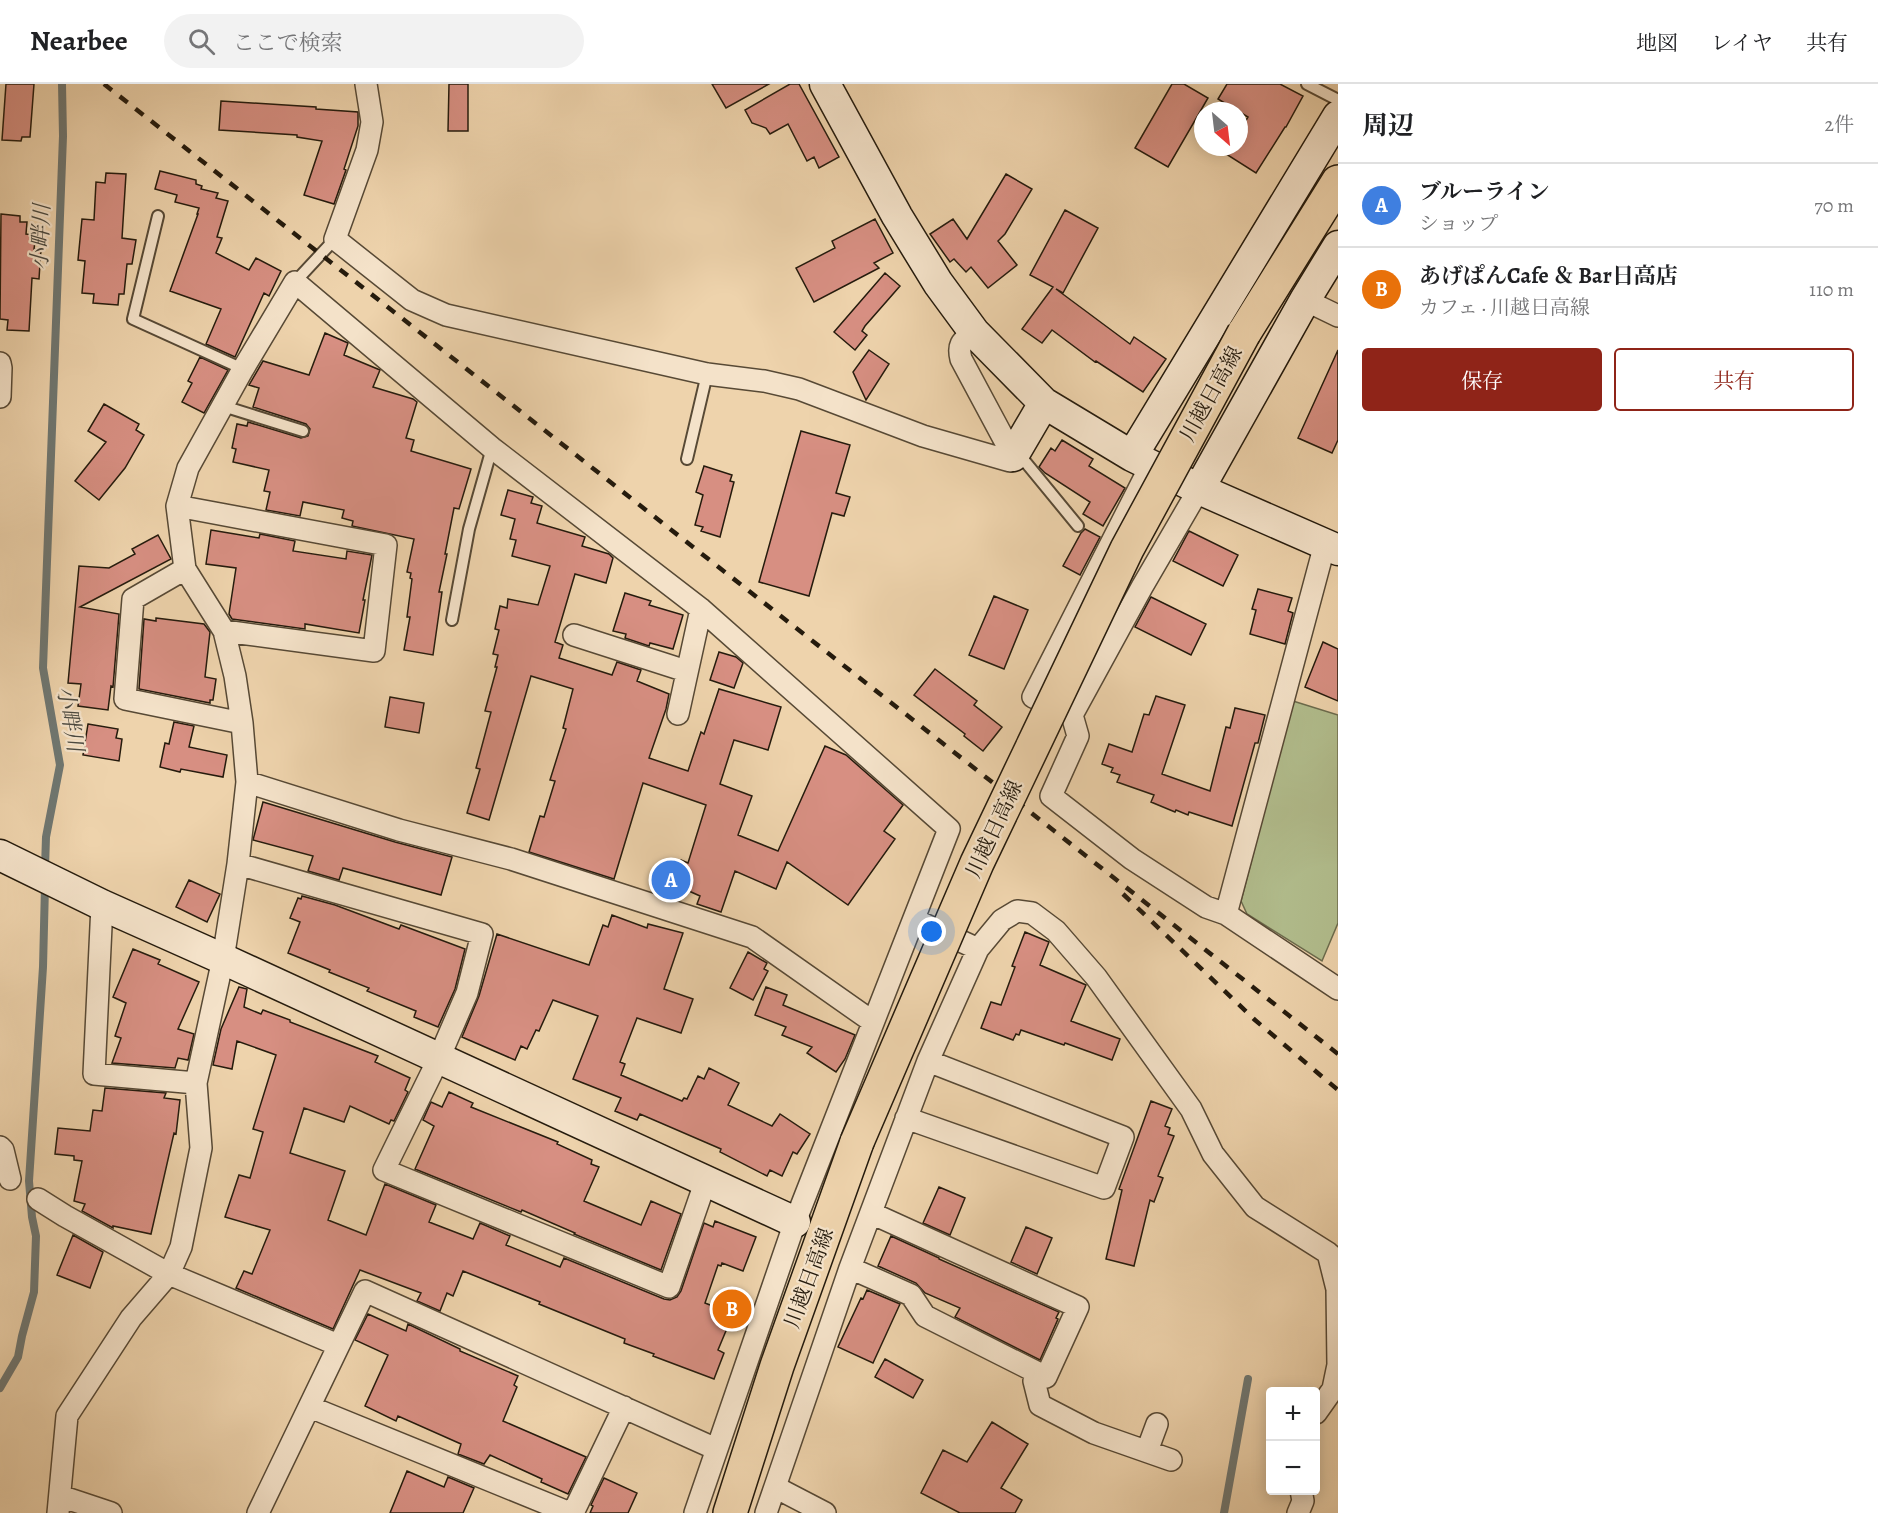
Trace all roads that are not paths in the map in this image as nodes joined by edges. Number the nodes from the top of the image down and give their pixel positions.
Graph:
1 (366, 84) edge
2 (825, 84) edge
3 (1307, 84) edge
4 (1338, 100) edge
5 (1338, 116) edge
6 (1338, 182) edge
7 (158, 216) dead end
8 (335, 239) junction
9 (1338, 246) edge
10 (295, 282) junction
11 (1305, 300) junction
12 (1338, 316) edge
13 (975, 332) junction
14 (0, 363) edge
15 (243, 369) junction
16 (707, 375) junction
17 (0, 397) edge
18 (1044, 403) junction
19 (223, 406) junction
20 (303, 430) dead end
21 (492, 448) junction
22 (1015, 453) junction
23 (687, 459) dead end
24 (1142, 460) junction
25 (1199, 489) junction
26 (177, 506) junction
27 (1078, 526) dead end
28 (1331, 547) edge
29 (185, 569) junction
30 (701, 609) junction
31 (452, 620) dead end
32 (224, 631) junction
33 (574, 635) dead end
34 (686, 671) junction
35 (678, 714) dead end
36 (1072, 715) junction
37 (242, 723) junction
38 (247, 782) junction
39 (0, 855) edge
40 (238, 864) junction
41 (95, 902) junction
42 (1226, 914) junction
43 (915, 920) junction
44 (978, 949) junction
45 (223, 959) junction
46 (1338, 989) edge
47 (873, 1022) junction
48 (439, 1058) junction
49 (928, 1061) junction
50 (196, 1083) junction
51 (906, 1118) junction
52 (0, 1147) edge
53 (10, 1179) dead end
54 (706, 1180) junction
55 (38, 1199) dead end
56 (871, 1213) junction
57 (795, 1222) junction
58 (1333, 1257) edge
59 (850, 1268) junction
60 (169, 1274) junction
61 (338, 1345) junction
62 (1037, 1373) junction
63 (310, 1407) junction
64 (624, 1407) junction
65 (1320, 1407) edge
66 (1157, 1424) dead end
67 (716, 1449) junction
68 (1147, 1451) junction
69 (1171, 1460) dead end
70 (775, 1487) junction
71 (1302, 1495) edge
72 (59, 1504) edge
73 (111, 1513) edge
74 (258, 1513) edge
75 (572, 1513) edge
76 (694, 1513) edge
77 (730, 1513) edge
78 (766, 1513) edge
79 (825, 1513) edge
80 (1298, 1513) edge

1 - 8 street
2 - 13 street
3 - 4 lane
5 - 24 street
6 - 77 main road, 川越日高線, bridge
7 - 15 lane
8 - 10 lane
8 - 16 street
9 - 11 street
10 - 15 street
10 - 21 street
11 - 12 street
11 - 25 street
13 - 18 street
13 - 22 street
14 - 17 street
15 - 19 street
16 - 22 street
16 - 23 lane
18 - 22 street
18 - 24 street
19 - 20 lane
19 - 26 street
21 - 30 street
21 - 31 lane
22 - 27 lane
24 - 25 street
24 - 36 street
25 - 28 street
25 - 36 street
26 - 29 street
26 - 32 street
28 - 42 street
29 - 32 street
29 - 37 street
30 - 34 street
30 - 43 street
32 - 37 street
33 - 34 street
34 - 35 street
36 - 42 street
37 - 38 street
38 - 40 street
38 - 47 street
39 - 41 street
40 - 45 street
40 - 48 street
41 - 45 street
41 - 50 street
42 - 46 street
43 - 44 street
43 - 47 street
44 - 49 street
44 - 58 street
45 - 48 street
45 - 50 street
47 - 57 street
48 - 54 street
48 - 54 street
49 - 51 street
49 - 51 street
50 - 60 street
51 - 56 street
52 - 53 street
54 - 57 street
55 - 60 street
56 - 59 street
56 - 62 street
57 - 67 street
58 - 65 street
59 - 62 street
59 - 70 street
60 - 61 street
60 - 72 street
61 - 63 street
61 - 64 street
62 - 68 street
63 - 74 street
63 - 75 street
64 - 67 street
64 - 75 street
66 - 68 street
67 - 76 street
68 - 69 street
70 - 78 street
70 - 79 street
71 - 80 street
72 - 73 street

